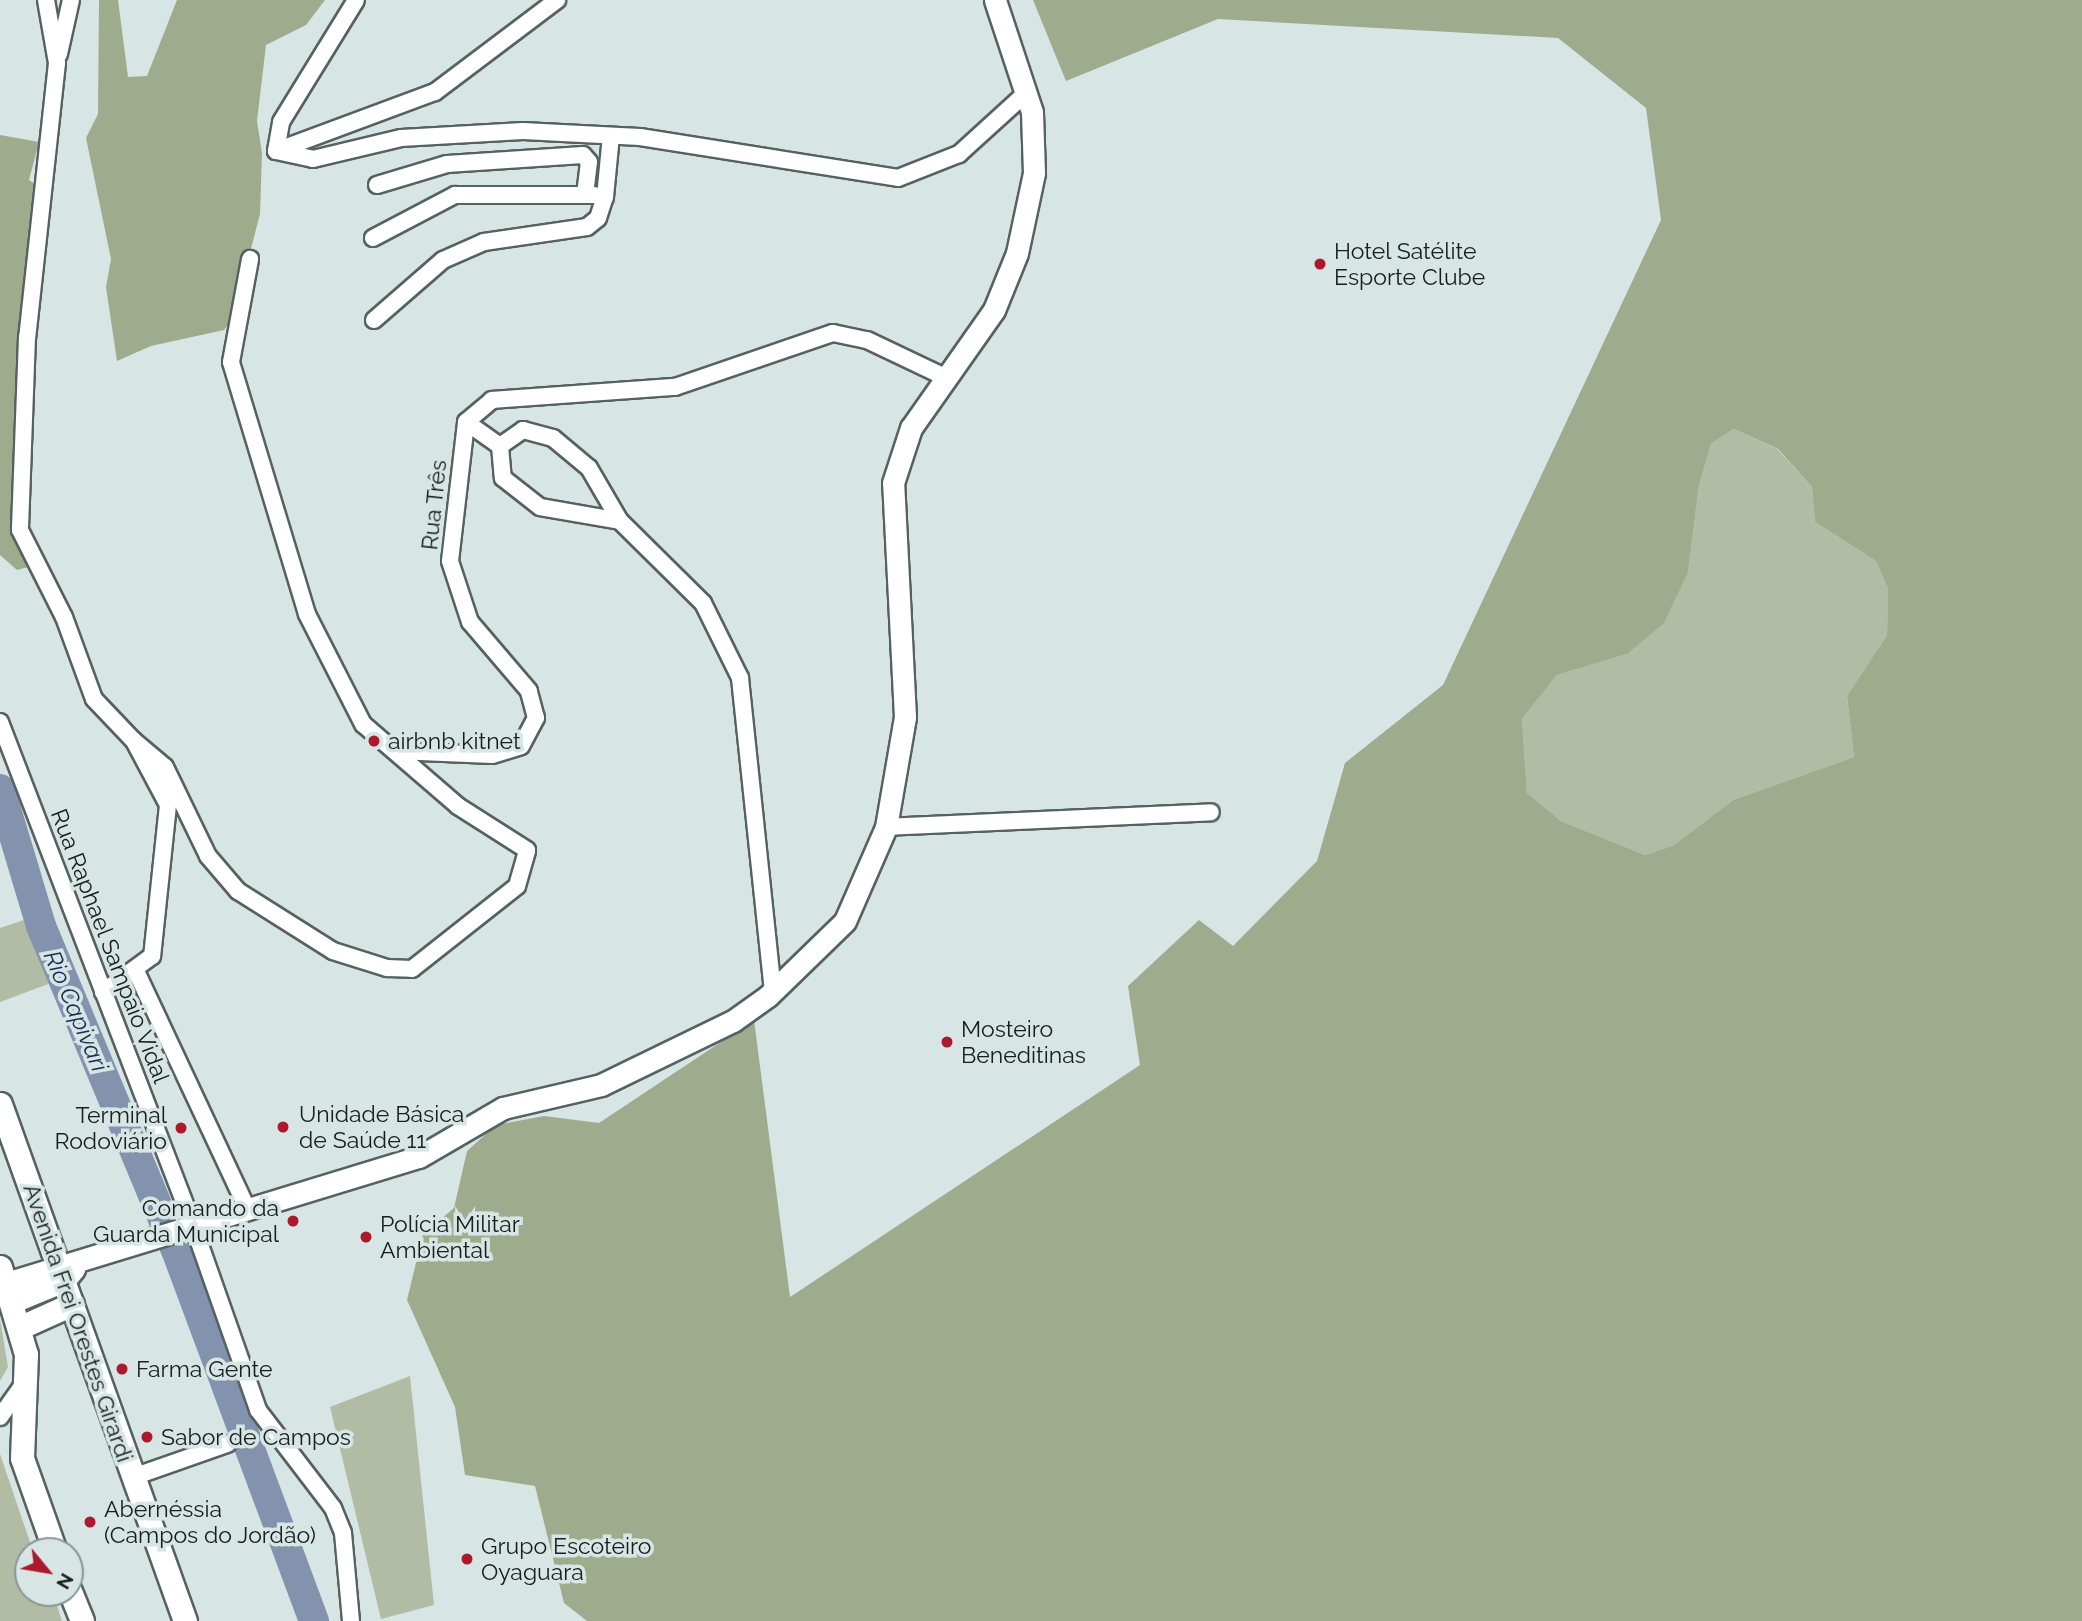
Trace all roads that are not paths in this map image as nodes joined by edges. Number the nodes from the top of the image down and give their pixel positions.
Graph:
1 (46, 0) edge
2 (71, 0) edge
3 (356, 0) edge
4 (556, 0) edge
5 (995, 0) edge
6 (57, 64) junction
7 (1025, 94) junction
8 (611, 136) junction
9 (276, 151) junction
10 (377, 185) dead end
11 (585, 193) junction
12 (605, 197) junction
13 (373, 237) dead end
14 (250, 259) dead end
15 (374, 320) dead end
16 (947, 378) junction
17 (466, 422) junction
18 (500, 446) junction
19 (620, 521) junction
20 (0, 722) edge
21 (135, 741) junction
22 (395, 751) junction
23 (1211, 812) dead end
24 (886, 827) junction
25 (135, 969) junction
26 (773, 991) junction
27 (103, 992) junction
28 (0, 1104) edge
29 (247, 1208) junction
30 (186, 1227) junction
31 (67, 1269) junction
32 (6, 1284) edge
33 (72, 1304) junction
34 (21, 1326) junction
35 (25, 1382) junction
36 (0, 1417) edge
37 (227, 1444) dead end
38 (133, 1477) junction
39 (50, 1537) edge
40 (185, 1621) edge
41 (351, 1621) edge

1 - 6 street
2 - 6 street
3 - 9 street
4 - 9 street
5 - 7 street
6 - 21 street
7 - 8 street
7 - 16 street
8 - 9 street
8 - 12 street
10 - 11 street
11 - 12 street
11 - 13 street
12 - 15 street
14 - 22 street
16 - 17 street
16 - 24 street
17 - 18 street
17 - 22 street, Rua Três
18 - 19 street
18 - 19 street
19 - 26 street
20 - 27 street, Rua Raphael Sampaio Vidal
21 - 22 street
21 - 25 street
23 - 24 street
24 - 26 street
25 - 27 street
25 - 29 street
26 - 29 street
27 - 30 street, Rua Raphael Sampaio Vidal
28 - 31 main road, Avenida Frei Orestes Girardi
29 - 30 street
30 - 31 street
30 - 41 street, Rua Raphael Sampaio Vidal
31 - 32 street
31 - 33 main road, Avenida Frei Orestes Girardi
32 - 34 main road
33 - 34 main road
33 - 38 main road, Avenida Frei Orestes Girardi
34 - 35 main road
35 - 36 street
35 - 39 main road
37 - 38 street
38 - 40 main road, Avenida Frei Orestes Girardi

